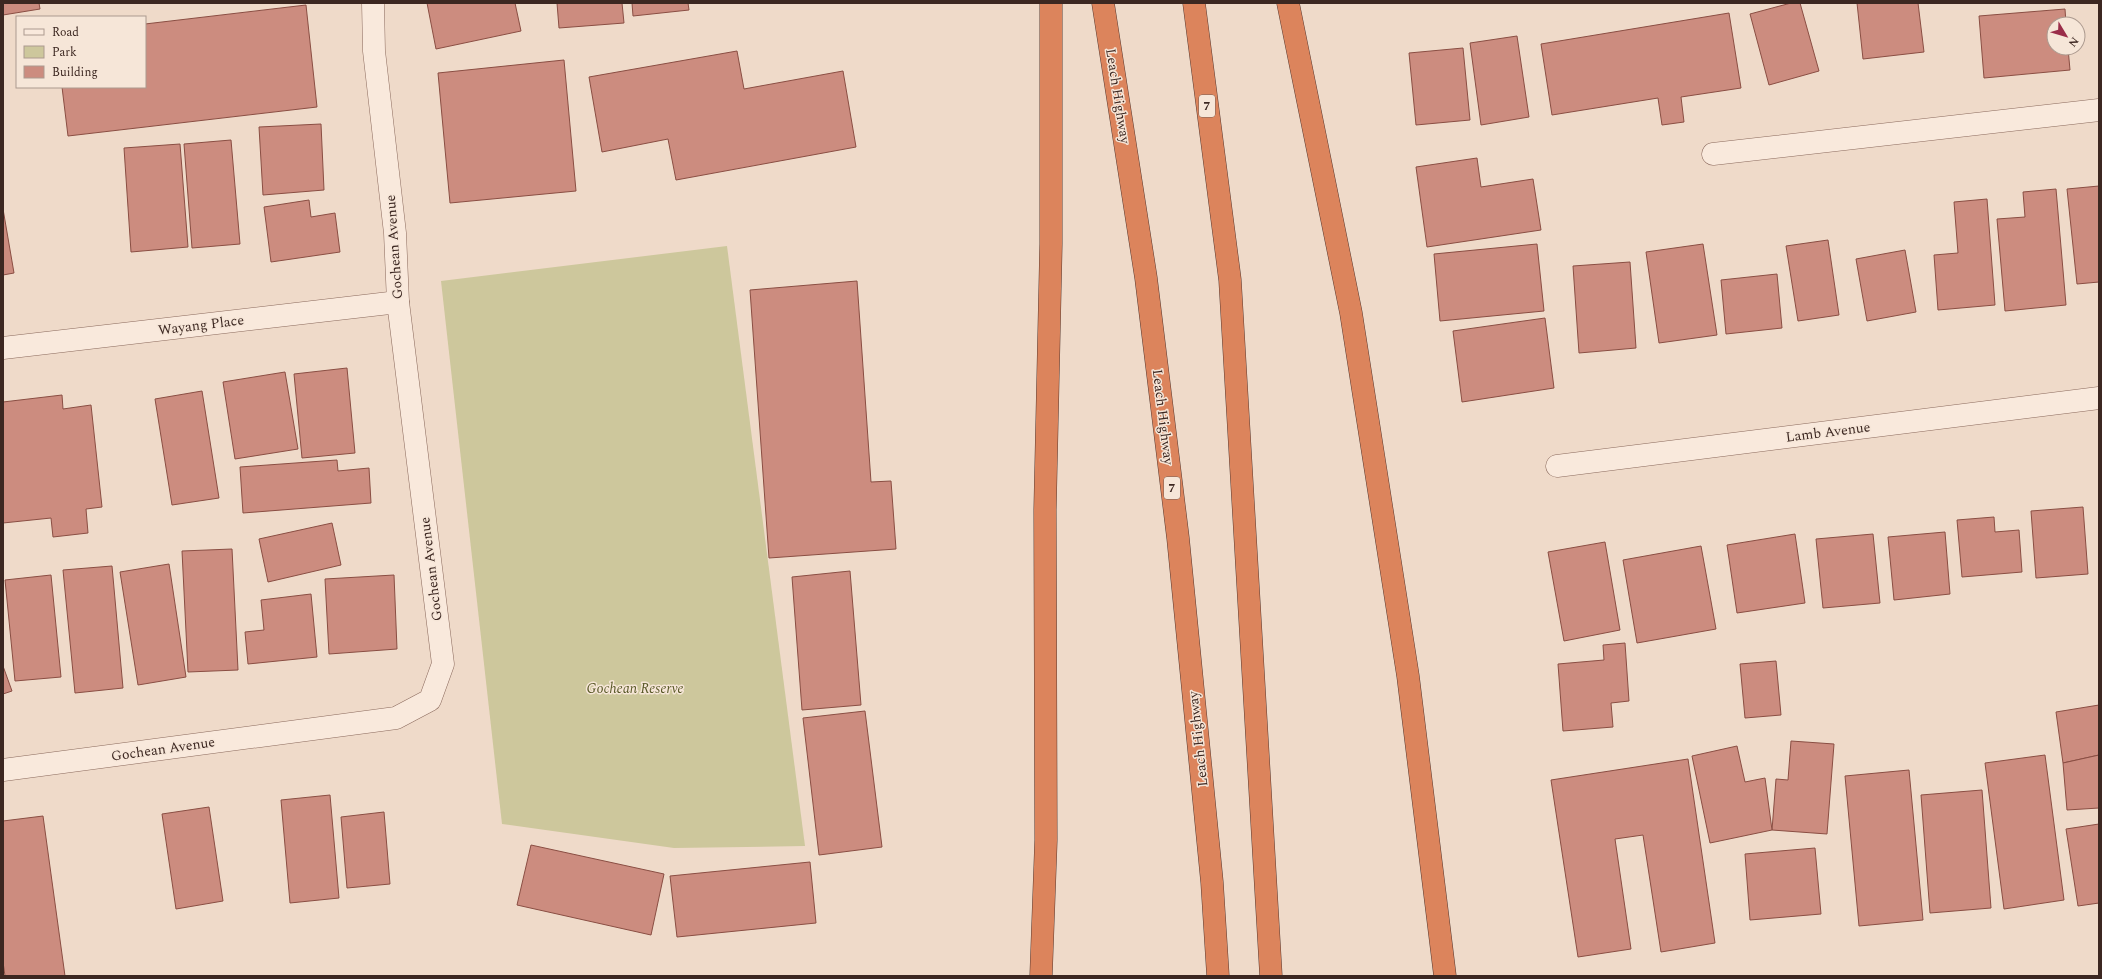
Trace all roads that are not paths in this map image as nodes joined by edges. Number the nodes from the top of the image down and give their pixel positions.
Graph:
1 (374, 3) edge
2 (1051, 3) edge
3 (1103, 3) edge
4 (1194, 3) edge
5 (1288, 3) edge
6 (2099, 110) edge
7 (1713, 154) dead end
8 (398, 302) junction
9 (3, 348) edge
10 (2099, 398) edge
11 (1558, 466) dead end
12 (3, 770) edge
13 (1041, 976) edge
14 (1218, 976) edge
15 (1271, 976) edge
16 (1444, 976) edge

1 - 8 street, Gochean Avenue
2 - 13 highway
3 - 14 highway, Leach Highway / 7
4 - 15 highway, 7
5 - 16 highway
6 - 7 street
8 - 9 street, Wayang Place
8 - 12 street, Gochean Avenue
10 - 11 street, Lamb Avenue

